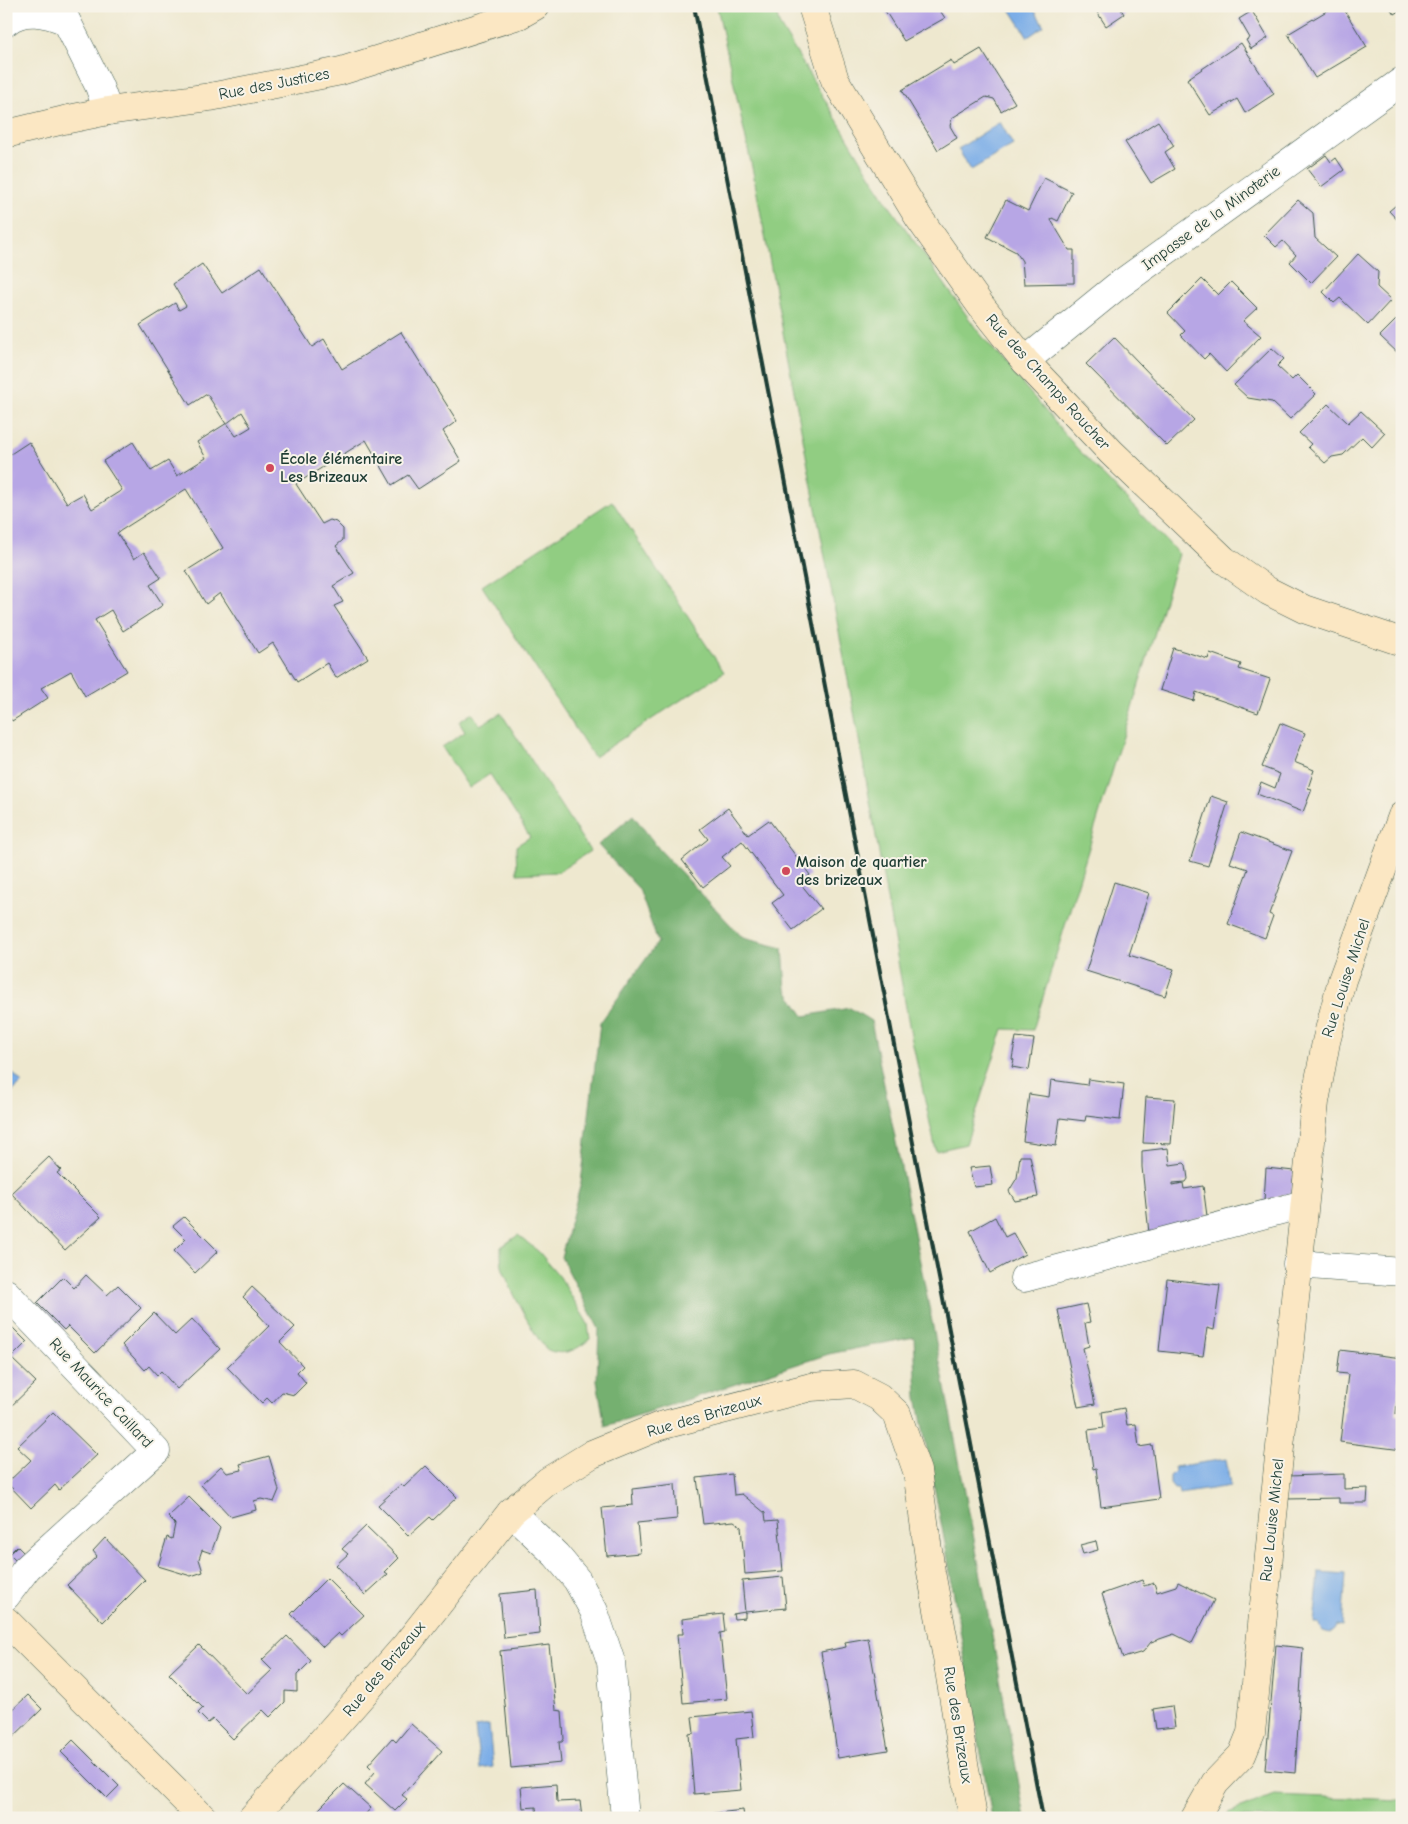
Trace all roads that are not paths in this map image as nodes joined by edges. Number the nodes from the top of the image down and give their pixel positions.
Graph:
1 (535, 6) edge
2 (812, 6) edge
3 (62, 14) edge
4 (6, 22) edge
5 (1402, 81) edge
6 (108, 111) junction
7 (6, 134) edge
8 (1026, 361) junction
9 (1402, 642) edge
10 (1402, 816) edge
11 (1304, 1204) junction
12 (1297, 1264) junction
13 (1402, 1272) edge
14 (1024, 1278) dead end
15 (6, 1293) edge
16 (511, 1512) junction
17 (6, 1596) edge
18 (6, 1621) edge
19 (203, 1818) edge
20 (252, 1818) edge
21 (625, 1818) edge
22 (973, 1818) edge
23 (1195, 1818) edge

1 - 6 street, Rue des Justices
2 - 8 street, Rue des Champs Roucher
3 - 4 street
3 - 6 street
5 - 8 street, Impasse de la Minoterie
6 - 7 street, Rue des Justices
8 - 9 street, Rue des Champs Roucher
10 - 11 street, Rue Louise Michel
11 - 12 street, Rue Louise Michel
11 - 14 street
12 - 13 street
12 - 23 street, Rue Louise Michel
15 - 17 street, Rue Maurice Caillard
16 - 20 street, Rue des Brizeaux
16 - 21 street
16 - 22 street, Rue des Brizeaux
18 - 19 street

